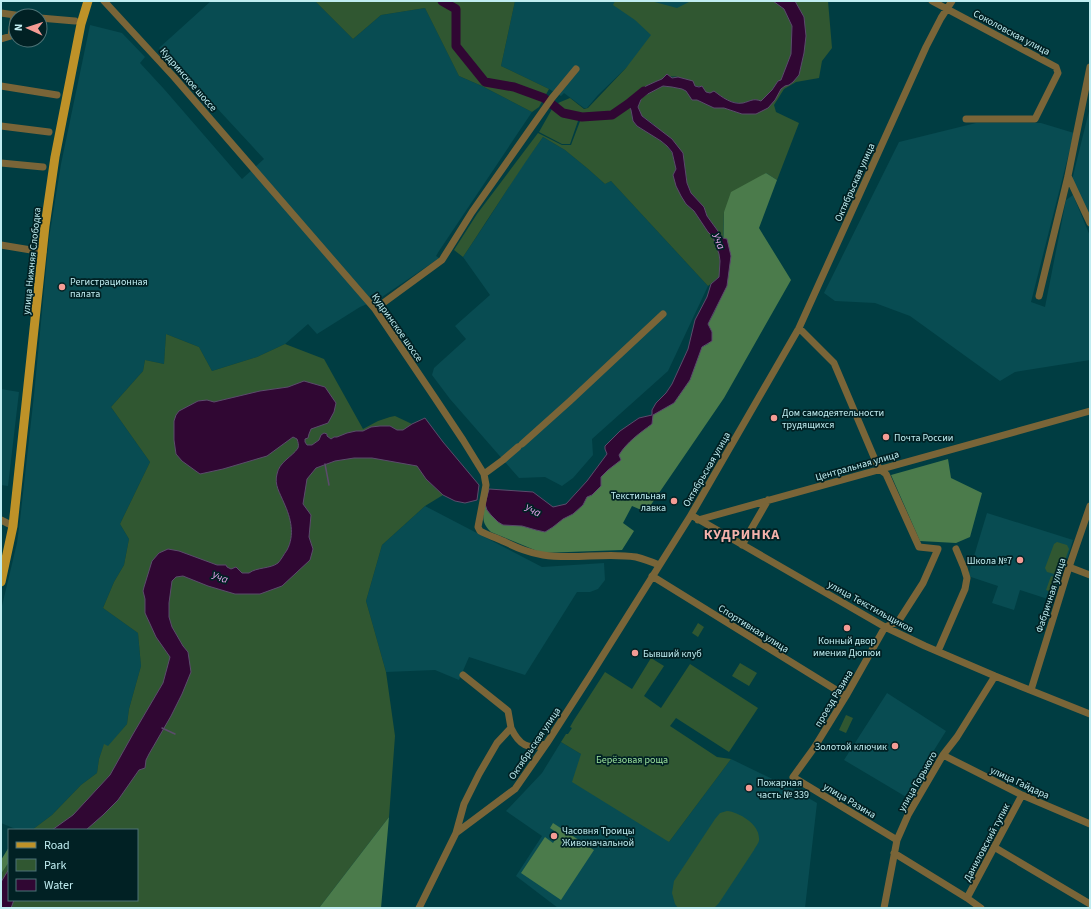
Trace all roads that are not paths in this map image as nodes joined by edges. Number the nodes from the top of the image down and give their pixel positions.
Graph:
1 (88, 1) edge
2 (104, 1) edge
3 (932, 1) edge
4 (952, 1) edge
5 (946, 9) junction
6 (48, 19) edge
7 (75, 21) dead end
8 (1090, 67) edge
9 (576, 69) dead end
10 (1, 86) edge
11 (57, 95) dead end
12 (966, 119) dead end
13 (1, 126) edge
14 (49, 132) dead end
15 (1, 163) edge
16 (44, 167) dead end
17 (1068, 176) junction
18 (1090, 223) edge
19 (1, 245) edge
20 (43, 252) junction
21 (1040, 296) dead end
22 (375, 309) junction
23 (663, 314) dead end
24 (799, 328) junction
25 (1090, 411) edge
26 (879, 469) junction
27 (484, 474) junction
28 (768, 500) junction
29 (1090, 506) edge
30 (691, 515) junction
31 (1, 520) edge
32 (698, 520) junction
33 (13, 526) junction
34 (742, 545) junction
35 (956, 549) dead end
36 (659, 565) junction
37 (1069, 567) junction
38 (1090, 575) edge
39 (652, 576) junction
40 (1, 582) edge
41 (885, 627) junction
42 (938, 651) junction
43 (463, 675) dead end
44 (995, 676) junction
45 (1031, 690) junction
46 (846, 696) junction
47 (1090, 714) edge
48 (511, 728) junction
49 (547, 743) junction
50 (943, 755) junction
51 (793, 777) joint
52 (1022, 795) junction
53 (1090, 824) edge
54 (456, 834) junction
55 (897, 840) junction
56 (994, 847) junction
57 (894, 853) junction
58 (967, 898) junction
59 (1090, 904) edge
60 (419, 908) edge
61 (884, 908) edge
62 (981, 908) edge

1 - 20 main road, улица Нижняя Слободка
2 - 22 street, Кудринское шоссе
3 - 5 street, Соколовская улица
4 - 5 street, Октябрьская улица
5 - 12 street, Соколовская улица
5 - 24 street, Октябрьская улица
6 - 7 street
8 - 17 street
9 - 22 street
10 - 11 street
13 - 14 street
15 - 16 street
17 - 18 street
17 - 21 street
19 - 20 street
20 - 33 main road, улица Нижняя Слободка
22 - 27 street, Кудринское шоссе
23 - 27 street
24 - 26 street
24 - 30 street, Октябрьская улица
25 - 26 street, Центральная улица
26 - 28 street, Центральная улица
26 - 41 street
27 - 36 street, Кудринское шоссе
28 - 32 street, Центральная улица
28 - 34 street
29 - 37 street, Фабричная улица
30 - 32 street, улица Текстильщиков
30 - 36 street, Октябрьская улица
31 - 33 street
32 - 34 street, улица Текстильщиков
33 - 40 main road, улица Нижняя Слободка
34 - 41 street, улица Текстильщиков
35 - 42 street
36 - 39 street, Октябрьская улица
37 - 38 street
37 - 45 street, Фабричная улица
39 - 46 street, Спортивная улица
39 - 49 street, Октябрьская улица
41 - 42 street, улица Текстильщиков
41 - 46 street, проезд Разина
42 - 44 street, улица Текстильщиков
43 - 48 street
44 - 45 street, улица Текстильщиков
44 - 50 street, улица Горького
45 - 47 street, улица Текстильщиков
46 - 51 street, проезд Разина
48 - 49 street
48 - 54 street
49 - 54 street, Октябрьская улица
50 - 52 street, улица Гайдара
50 - 55 street, улица Горького
51 - 55 street, улица Разина
52 - 53 street, улица Гайдара
52 - 56 street, Даниловский тупик
54 - 60 street, Октябрьская улица
55 - 57 street, улица Горького
56 - 58 street, Даниловский тупик
56 - 59 street
57 - 58 street
57 - 61 street, улица Горького
58 - 62 street

